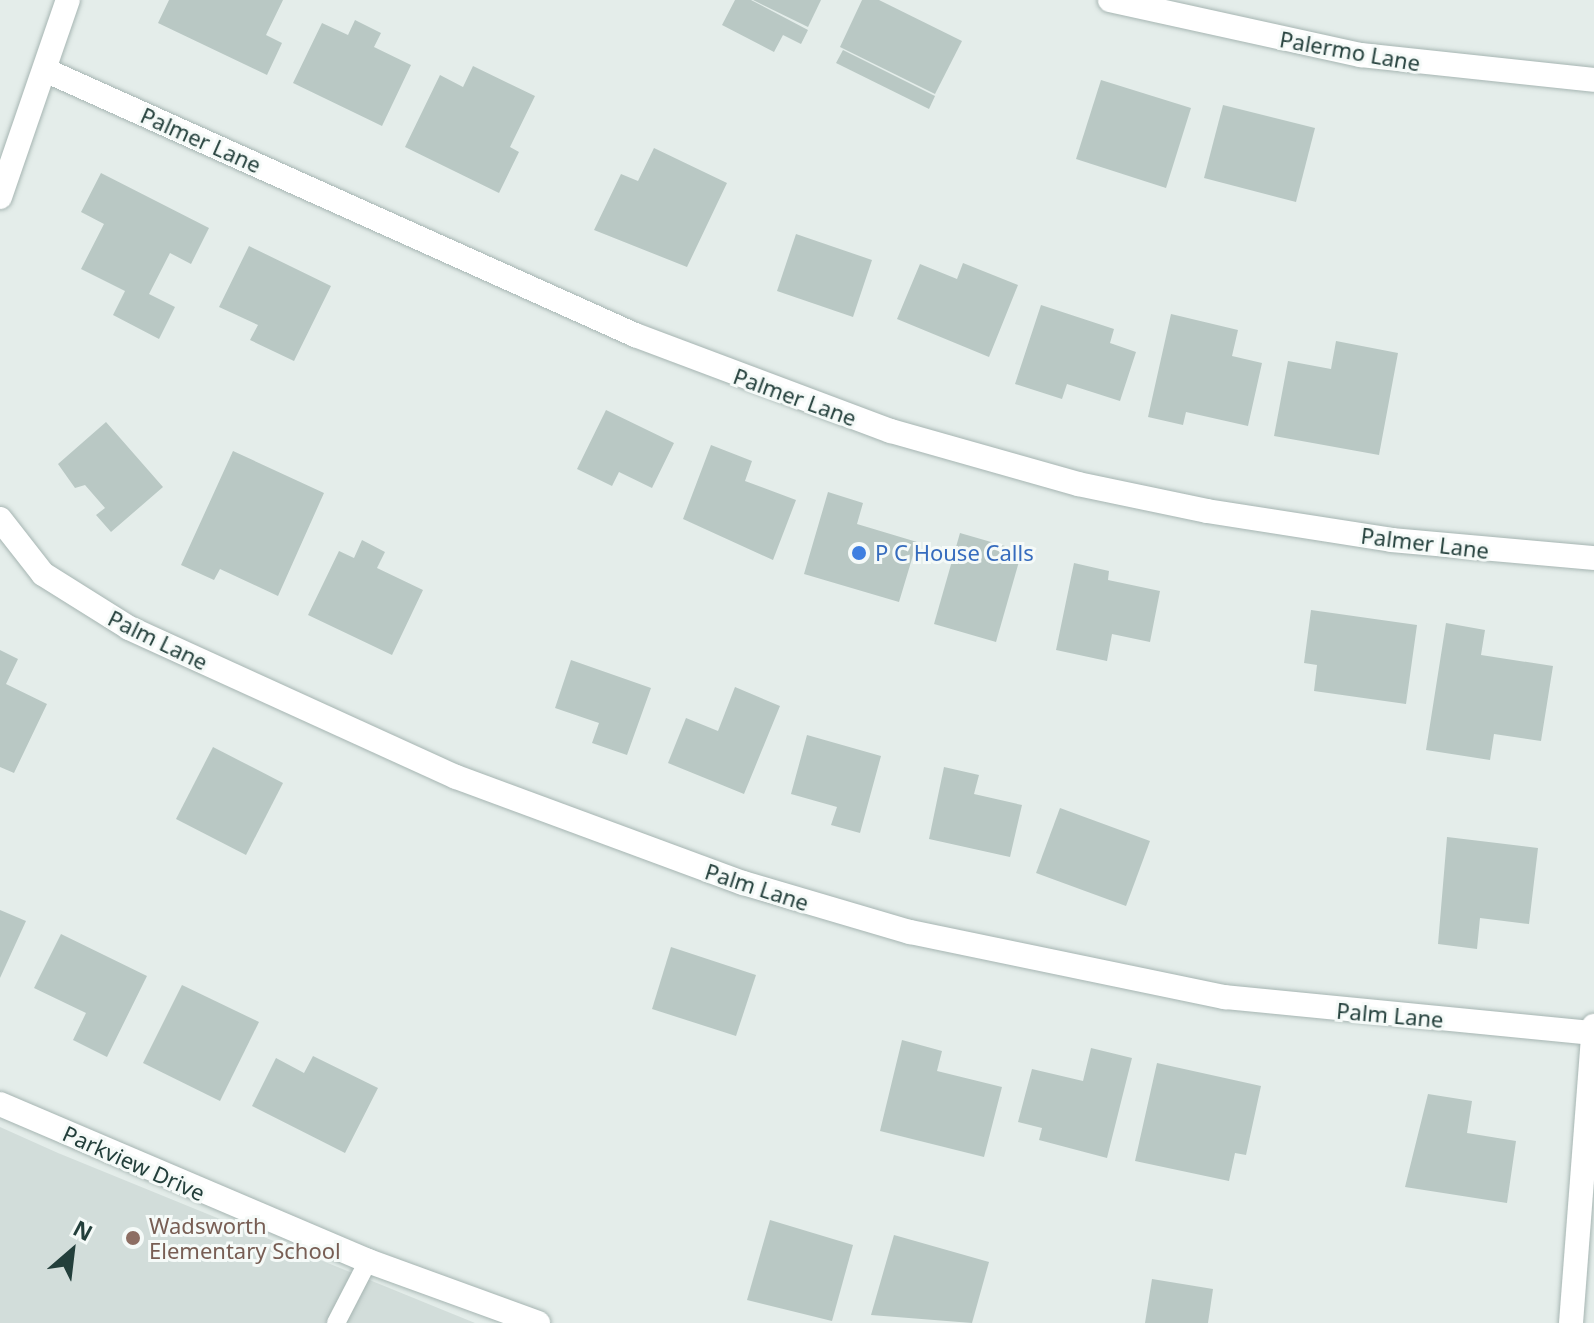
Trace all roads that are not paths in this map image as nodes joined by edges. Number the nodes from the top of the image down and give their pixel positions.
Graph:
1 (68, 0) edge
2 (1110, 0) edge
3 (45, 70) junction
4 (1594, 80) edge
5 (0, 197) edge
6 (0, 519) edge
7 (1594, 558) edge
8 (1594, 1026) edge
9 (1594, 1033) edge
10 (0, 1104) edge
11 (368, 1261) junction
12 (336, 1323) edge
13 (538, 1323) edge
14 (1571, 1323) edge

1 - 3 street
2 - 4 street, Palermo Lane
3 - 5 street
3 - 7 street, Palmer Lane
6 - 9 street, Palm Lane
8 - 9 street
9 - 14 street
10 - 11 street, Parkview Drive
11 - 12 lane
11 - 13 street, Parkview Drive

